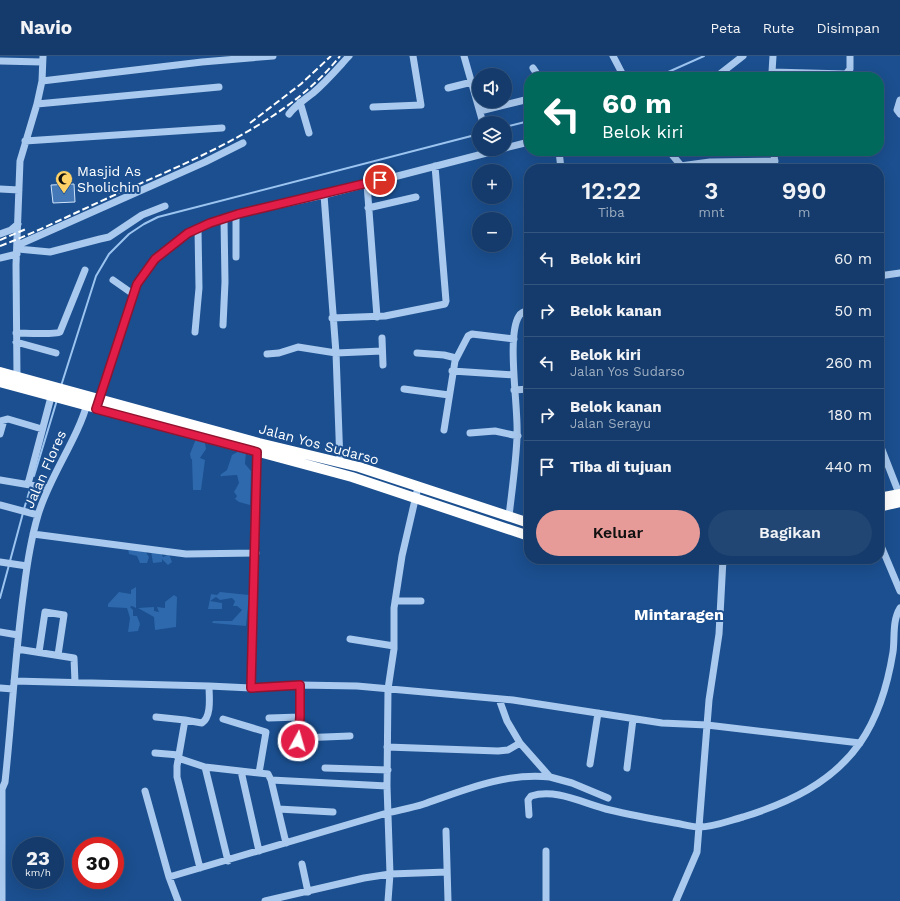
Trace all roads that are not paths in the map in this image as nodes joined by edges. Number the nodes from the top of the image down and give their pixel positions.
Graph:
1 (273, 56) edge
2 (349, 56) edge
3 (413, 56) edge
4 (464, 56) edge
5 (613, 56) edge
6 (773, 56) edge
7 (850, 56) edge
8 (738, 58) edge
9 (43, 59) edge
10 (0, 62) edge
11 (533, 68) dead end
12 (536, 72) edge
13 (620, 72) edge
14 (722, 72) edge
15 (771, 72) edge
16 (848, 72) edge
17 (42, 81) junction
18 (472, 82) joint
19 (219, 87) dead end
20 (448, 88) dead end
21 (524, 100) edge
22 (900, 100) edge
23 (300, 102) junction
24 (37, 104) junction
25 (373, 107) dead end
26 (479, 108) edge
27 (480, 111) junction
28 (288, 114) dead end
29 (900, 114) edge
30 (481, 116) edge
31 (222, 128) dead end
32 (309, 133) dead end
33 (25, 141) junction
34 (243, 143) dead end
35 (524, 143) edge
36 (512, 146) edge
37 (472, 155) edge
38 (673, 156) edge
39 (680, 164) edge
40 (699, 164) edge
41 (753, 164) edge
42 (435, 166) junction
43 (367, 184) junction
44 (0, 189) edge
45 (19, 190) junction
46 (324, 195) junction
47 (416, 197) dead end
48 (165, 206) dead end
49 (368, 208) junction
50 (236, 215) junction
51 (224, 219) junction
52 (18, 224) junction
53 (198, 229) junction
54 (0, 234) edge
55 (18, 249) junction
56 (236, 257) dead end
57 (0, 258) edge
58 (85, 270) dead end
59 (900, 273) edge
60 (884, 275) edge
61 (113, 280) dead end
62 (133, 294) junction
63 (524, 311) edge
64 (377, 317) junction
65 (332, 318) junction
66 (223, 325) dead end
67 (195, 332) dead end
68 (16, 333) junction
69 (382, 338) dead end
70 (514, 339) junction
71 (16, 342) junction
72 (382, 351) junction
73 (417, 352) dead end
74 (56, 353) dead end
75 (336, 353) junction
76 (267, 354) dead end
77 (456, 358) junction
78 (383, 365) dead end
79 (452, 371) junction
80 (0, 372) edge
81 (514, 375) junction
82 (0, 382) edge
83 (16, 382) junction
84 (404, 389) dead end
85 (524, 389) edge
86 (514, 390) junction
87 (66, 395) junction
88 (449, 395) junction
89 (52, 397) junction
90 (95, 404) junction
91 (2, 421) edge
92 (42, 429) junction
93 (444, 430) dead end
94 (470, 433) dead end
95 (0, 434) edge
96 (518, 436) junction
97 (257, 452) junction
98 (884, 455) edge
99 (340, 464) junction
100 (0, 480) edge
101 (32, 485) junction
102 (418, 487) junction
103 (48, 488) junction
104 (415, 497) junction
105 (900, 497) edge
106 (884, 498) edge
107 (884, 505) edge
108 (0, 506) edge
109 (38, 515) junction
110 (508, 516) junction
111 (524, 521) edge
112 (33, 534) junction
113 (524, 534) edge
114 (884, 553) edge
115 (256, 554) junction
116 (7, 563) edge
117 (723, 564) edge
118 (27, 566) junction
119 (900, 591) edge
120 (395, 601) junction
121 (421, 601) dead end
122 (900, 608) edge
123 (0, 632) edge
124 (18, 635) junction
125 (350, 639) dead end
126 (394, 646) junction
127 (17, 649) junction
128 (39, 652) junction
129 (58, 655) junction
130 (14, 681) junction
131 (75, 682) junction
132 (300, 685) junction
133 (209, 686) junction
134 (0, 688) edge
135 (251, 688) junction
136 (13, 689) junction
137 (388, 689) junction
138 (499, 699) junction
139 (598, 713) junction
140 (156, 717) dead end
141 (300, 717) junction
142 (269, 718) dead end
143 (223, 719) dead end
144 (634, 719) junction
145 (185, 720) junction
146 (707, 725) junction
147 (350, 736) dead end
148 (299, 738) junction
149 (520, 743) junction
150 (860, 743) junction
151 (284, 745) dead end
152 (387, 747) junction
153 (155, 754) dead end
154 (179, 756) junction
155 (590, 764) dead end
156 (205, 767) junction
157 (325, 768) dead end
158 (627, 768) dead end
159 (388, 770) junction
160 (241, 771) junction
161 (259, 773) junction
162 (550, 777) junction
163 (271, 780) junction
164 (387, 786) junction
165 (1, 789) edge
166 (145, 791) dead end
167 (608, 798) dead end
168 (278, 809) junction
169 (333, 812) dead end
170 (387, 813) junction
171 (529, 815) dead end
172 (698, 827) junction
173 (446, 831) dead end
174 (286, 843) junction
175 (546, 851) dead end
176 (259, 852) junction
177 (228, 861) junction
178 (302, 864) dead end
179 (200, 868) junction
180 (447, 872) junction
181 (390, 874) junction
182 (169, 877) junction
183 (308, 892) junction
184 (2, 901) edge
185 (178, 901) edge
186 (265, 901) edge
187 (388, 901) edge
188 (448, 901) edge
189 (546, 901) edge
190 (676, 901) edge

1 - 17 street
2 - 23 street
3 - 25 street
4 - 18 street
5 - 13 street
6 - 15 street
7 - 16 street
8 - 14 street
9 - 10 street
9 - 17 street
11 - 12 street
17 - 24 street
18 - 20 street
19 - 24 street
21 - 27 street
22 - 29 street
23 - 28 street
23 - 32 street
24 - 33 street
26 - 27 street
27 - 30 street
31 - 33 street
33 - 45 street
34 - 55 street
35 - 36 street
37 - 42 street, Jalan Flores
38 - 39 street
40 - 41 street
42 - 43 street, Jalan Flores
42 - 64 street
43 - 46 street, Jalan Flores
43 - 49 street
44 - 45 street
45 - 52 street
46 - 50 street, Jalan Flores
46 - 65 street
47 - 49 street
48 - 55 street
49 - 64 street
50 - 51 street, Jalan Flores
50 - 56 street
51 - 53 street, Jalan Flores
51 - 66 street
52 - 54 street
52 - 55 street
53 - 62 street, Jalan Flores
53 - 67 street
55 - 57 street
55 - 68 street
58 - 68 street
59 - 60 street
61 - 62 street
62 - 90 street, Jalan Flores
63 - 70 street
64 - 65 street
65 - 75 street
68 - 71 street
69 - 72 street
70 - 77 street
70 - 81 street
71 - 74 street
71 - 83 street
72 - 75 street
72 - 78 street
73 - 77 street
75 - 76 street
75 - 99 street
77 - 79 street
79 - 81 street
79 - 88 street
80 - 83 highway
81 - 86 street
82 - 83 highway
83 - 87 highway
83 - 89 highway
84 - 88 street
85 - 86 street
86 - 96 street
87 - 89 highway
87 - 90 highway
88 - 93 street
89 - 92 street
90 - 97 highway, Jalan Yos Sudarso
90 - 99 highway, Jalan Yos Sudarso
90 - 103 street, Jalan Flores
91 - 92 street
91 - 95 street
92 - 101 street
94 - 96 street
96 - 110 street
97 - 104 highway, Jalan Yos Sudarso
97 - 115 street
98 - 105 street
99 - 102 highway, Jalan Yos Sudarso
100 - 101 street
101 - 103 street
102 - 104 street
102 - 110 highway, Jalan Yos Sudarso
103 - 109 street, Jalan Flores
104 - 113 highway, Jalan Yos Sudarso
104 - 120 street
105 - 106 highway
105 - 107 highway
108 - 109 street
109 - 112 street, Jalan Flores
110 - 111 highway, Jalan Yos Sudarso
112 - 115 street
112 - 118 street, Jalan Flores
114 - 119 street
115 - 135 street
116 - 118 street
117 - 146 street
118 - 124 street, Jalan Flores
120 - 121 street
120 - 126 street
122 - 150 street
123 - 124 street
124 - 127 street, Jalan Flores
125 - 126 street
126 - 137 street
127 - 128 street
127 - 130 street, Jalan Flores
128 - 129 street
128 - 129 street
129 - 131 street
130 - 131 street
130 - 136 street, Jalan Flores
131 - 133 street
132 - 135 street
132 - 137 street
132 - 141 street
133 - 135 street
133 - 145 street
134 - 136 street
136 - 165 street, Jalan Flores
137 - 138 street
137 - 152 street
138 - 139 street
138 - 149 street
139 - 144 street
139 - 155 street
140 - 145 street
141 - 142 street
141 - 148 street
143 - 161 street
144 - 146 street
144 - 158 street
145 - 154 street
146 - 150 street
146 - 172 street
147 - 148 street
148 - 151 street
149 - 152 street
149 - 162 street
150 - 172 street
152 - 159 street
153 - 154 street
154 - 156 street
154 - 179 street
156 - 160 street
156 - 177 street
157 - 159 street
159 - 164 street
160 - 161 street
160 - 176 street
161 - 163 street
162 - 167 street
162 - 170 street
163 - 164 street
163 - 168 street
164 - 170 street
165 - 184 street, Jalan Flores
166 - 182 street
168 - 169 street
168 - 174 street
170 - 174 street
170 - 181 street
171 - 172 street
172 - 190 street
173 - 180 street
174 - 176 street
175 - 189 street
176 - 177 street
177 - 179 street
178 - 183 street
179 - 182 street
180 - 181 street
180 - 188 street
181 - 183 street
181 - 187 street
182 - 185 street
183 - 186 street

